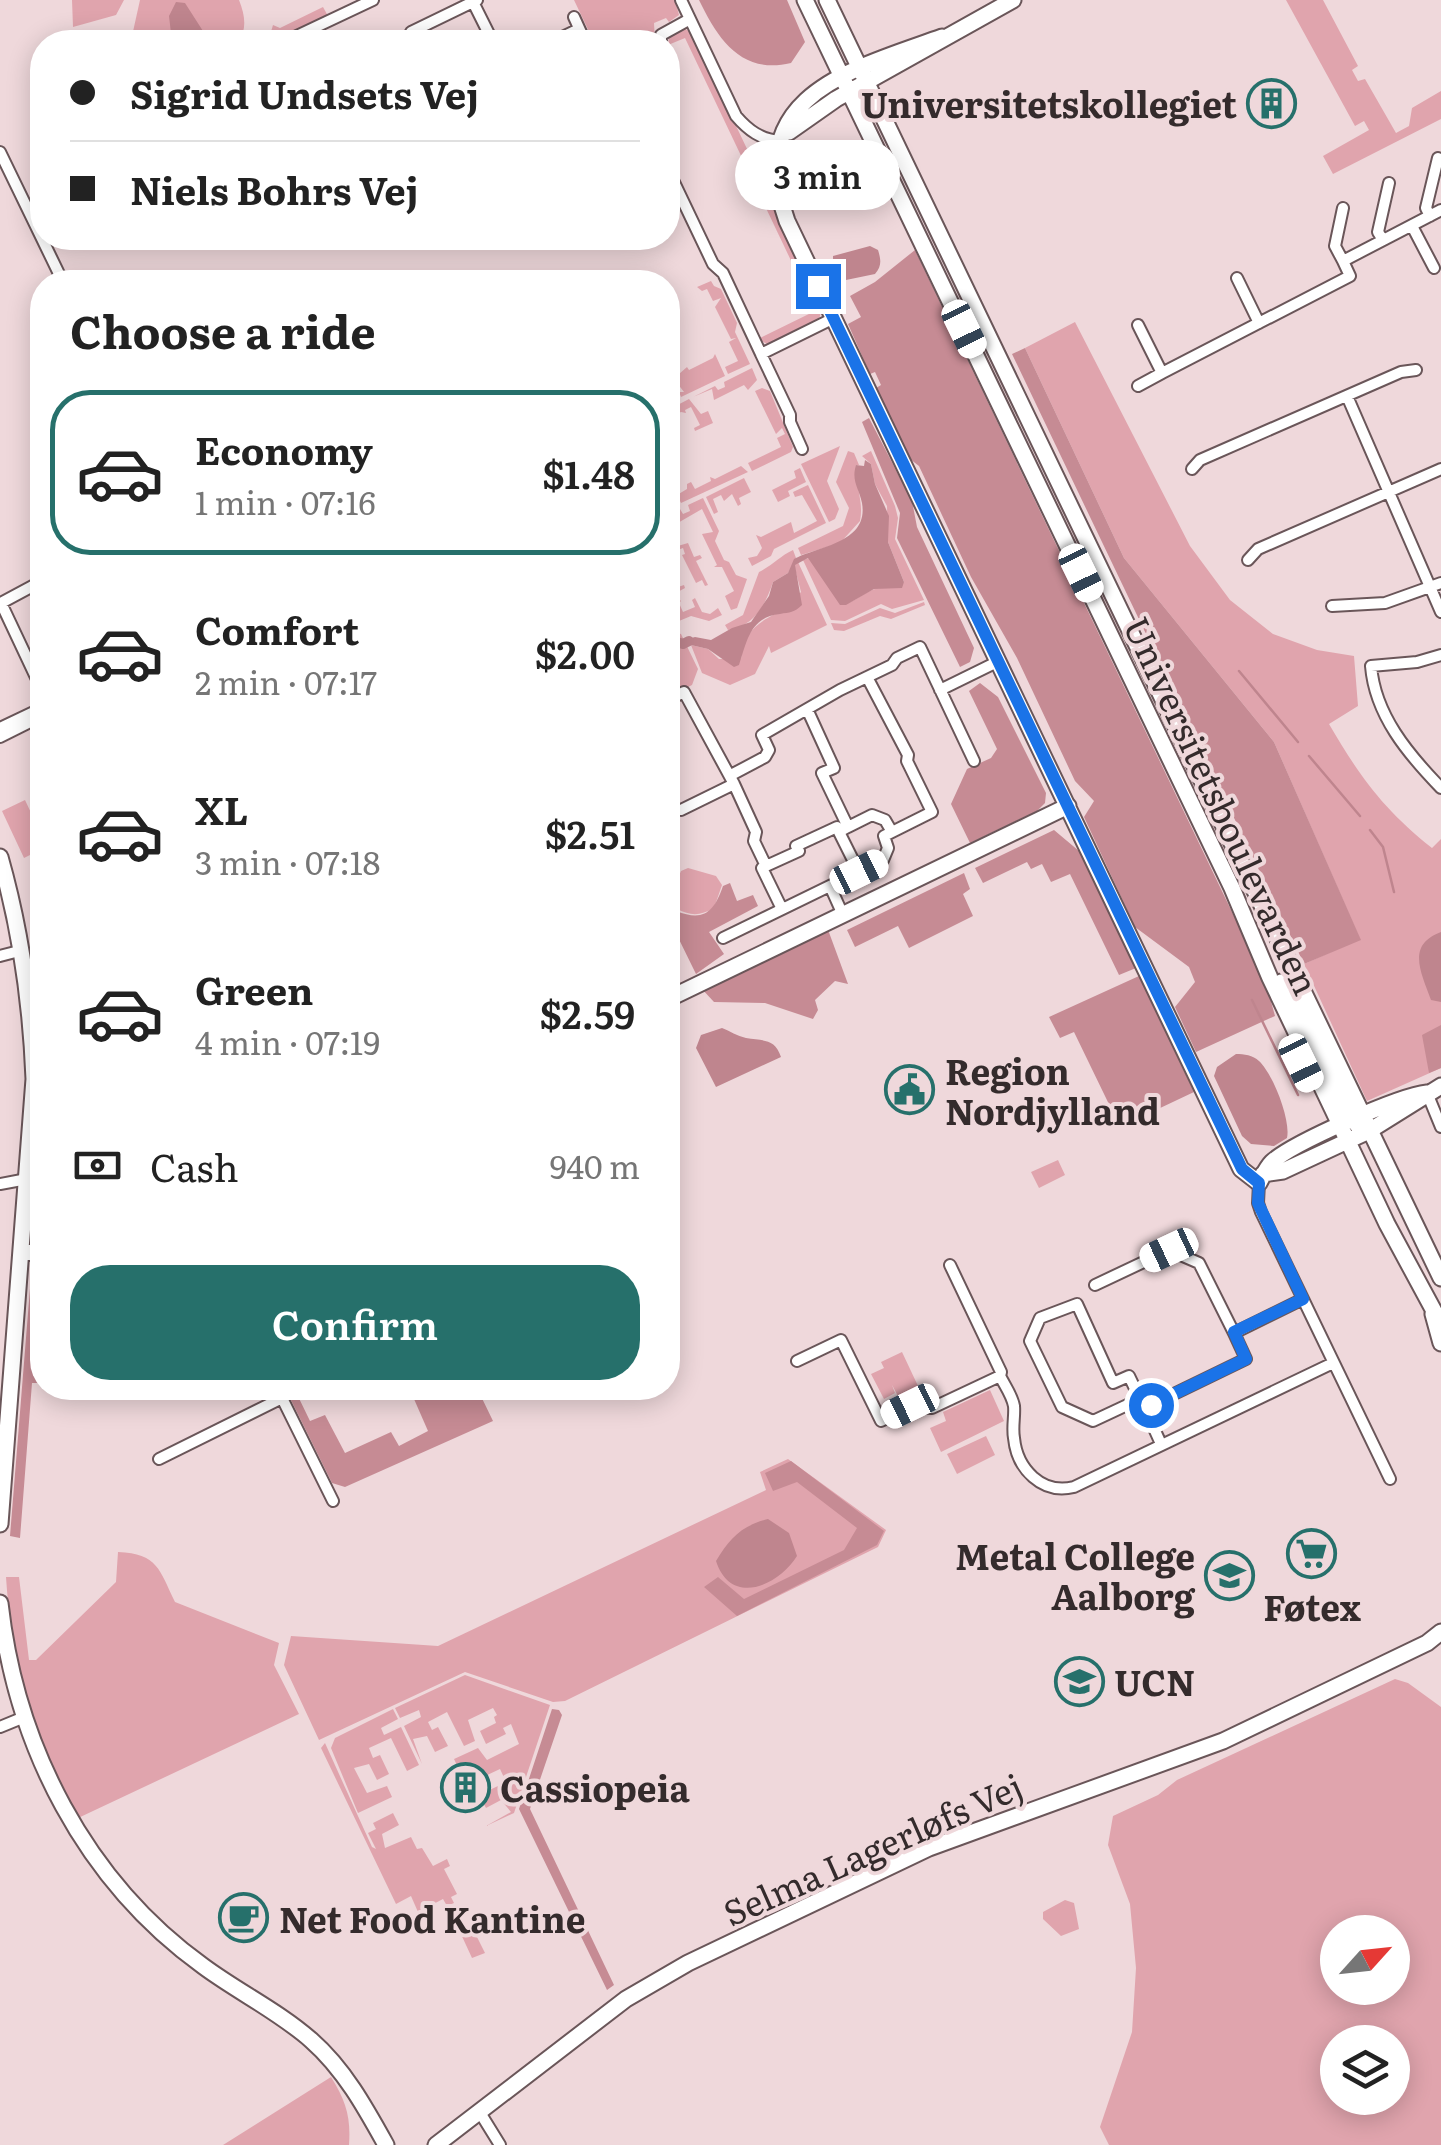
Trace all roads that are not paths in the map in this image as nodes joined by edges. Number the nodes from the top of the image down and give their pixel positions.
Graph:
1 (373, 0) edge
2 (681, 0) edge
3 (805, 0) edge
4 (828, 0) edge
5 (1013, 0) edge
6 (475, 1) edge
7 (574, 17) dead end
8 (690, 20) junction
9 (309, 30) edge
10 (415, 30) edge
11 (488, 30) edge
12 (580, 30) edge
13 (671, 30) edge
14 (942, 37) junction
15 (850, 71) junction
16 (859, 88) junction
17 (781, 140) junction
18 (0, 152) edge
19 (1438, 158) dead end
20 (1389, 183) dead end
21 (680, 197) edge
22 (1342, 208) dead end
23 (1436, 213) edge
24 (30, 215) edge
25 (1412, 226) junction
26 (1383, 240) junction
27 (1343, 261) junction
28 (1434, 268) dead end
29 (1236, 278) dead end
30 (834, 318) junction
31 (1260, 323) junction
32 (1138, 326) dead end
33 (760, 354) junction
34 (1416, 370) dead end
35 (1162, 373) junction
36 (1138, 386) dead end
37 (1347, 396) junction
38 (802, 449) dead end
39 (1192, 469) dead end
40 (1441, 469) edge
41 (1389, 492) junction
42 (1248, 560) dead end
43 (1436, 585) edge
44 (30, 587) edge
45 (1332, 606) dead end
46 (1441, 612) edge
47 (1441, 655) edge
48 (999, 661) junction
49 (30, 665) edge
50 (867, 677) junction
51 (940, 690) junction
52 (680, 694) edge
53 (806, 709) junction
54 (30, 714) edge
55 (30, 722) edge
56 (0, 728) edge
57 (0, 737) edge
58 (974, 761) dead end
59 (732, 779) junction
60 (1441, 788) edge
61 (1068, 806) junction
62 (681, 810) dead end
63 (843, 829) junction
64 (892, 832) junction
65 (0, 857) edge
66 (766, 866) junction
67 (859, 872) junction
68 (830, 886) junction
69 (782, 909) junction
70 (843, 915) junction
71 (1252, 932) junction
72 (722, 938) dead end
73 (24, 950) junction
74 (0, 956) edge
75 (1270, 978) junction
76 (680, 993) edge
77 (30, 1005) edge
78 (1434, 1090) edge
79 (1441, 1127) edge
80 (1356, 1128) junction
81 (1324, 1132) junction
82 (30, 1152) edge
83 (1261, 1178) junction
84 (27, 1180) junction
85 (0, 1184) edge
86 (21, 1252) junction
87 (30, 1252) edge
88 (950, 1266) dead end
89 (1441, 1278) edge
90 (1094, 1285) dead end
91 (1303, 1299) junction
92 (1432, 1306) junction
93 (1441, 1324) edge
94 (1234, 1332) junction
95 (1441, 1342) edge
96 (797, 1361) dead end
97 (1334, 1363) junction
98 (1000, 1376) junction
99 (267, 1400) edge
100 (283, 1400) edge
101 (1142, 1404) junction
102 (1161, 1444) junction
103 (160, 1459) dead end
104 (1390, 1479) dead end
105 (333, 1501) dead end
106 (0, 1524) edge
107 (0, 1603) edge
108 (1441, 1632) edge
109 (1434, 1641) edge
110 (22, 1718) junction
111 (0, 1727) edge
112 (347, 2081) junction
113 (479, 2111) junction
114 (374, 2145) edge
115 (386, 2145) edge
116 (421, 2145) edge
117 (436, 2145) edge
118 (500, 2145) edge

1 - 9 street
2 - 8 street
3 - 15 street
4 - 15 street
5 - 14 street
6 - 10 street
6 - 11 street
7 - 12 street
8 - 13 street
8 - 17 street
14 - 15 street
14 - 16 street
15 - 16 street
15 - 17 street
16 - 17 street
16 - 71 street, Universitetsboulevarden
16 - 80 street, Universitetsboulevarden
17 - 30 street
18 - 24 street
19 - 23 street
20 - 26 street
21 - 33 street
22 - 27 street
23 - 25 street
25 - 26 street
25 - 28 street
26 - 27 street
27 - 31 street
29 - 31 street
30 - 33 street
30 - 48 street
31 - 35 street
32 - 35 street
33 - 38 street
34 - 37 street
35 - 36 street
37 - 39 street
37 - 41 street
40 - 41 street
41 - 42 street
41 - 43 street
43 - 45 street
43 - 46 street
44 - 49 street
47 - 60 street
48 - 51 street
48 - 61 street
50 - 51 street
50 - 53 street
50 - 64 street
51 - 58 street
52 - 59 street
53 - 59 street
53 - 63 street
54 - 56 street
55 - 57 street
59 - 62 street
59 - 66 street
61 - 70 street
61 - 83 street
63 - 64 street
63 - 66 street
63 - 67 street
64 - 67 street
65 - 73 street
66 - 69 street
67 - 68 street
68 - 69 street
68 - 70 street
69 - 72 street
70 - 76 street
71 - 75 street, Universitetsboulevarden
71 - 80 street
73 - 74 street
73 - 77 street
75 - 80 street, Universitetsboulevarden
75 - 81 street
78 - 79 street
78 - 80 street
80 - 81 street
80 - 83 street
80 - 89 street, Universitetsboulevarden
80 - 92 street, Universitetsboulevarden
81 - 83 street
82 - 84 street
83 - 91 street
84 - 85 street
84 - 86 street
86 - 87 street
86 - 106 street
88 - 98 street
90 - 94 street
91 - 94 street
91 - 97 street
92 - 93 street, Universitetsboulevarden
92 - 95 street
94 - 101 street
96 - 98 street
97 - 102 street
97 - 104 street
98 - 102 street
99 - 103 street
100 - 105 street
101 - 101 street
101 - 102 street
107 - 110 street
108 - 109 street, Selma Lagerløfs Vej
109 - 113 street, Selma Lagerløfs Vej
110 - 111 street
110 - 112 street
112 - 114 street
112 - 115 street
113 - 116 street, Selma Lagerløfs Vej
113 - 117 street, Selma Lagerløfs Vej
113 - 118 street

